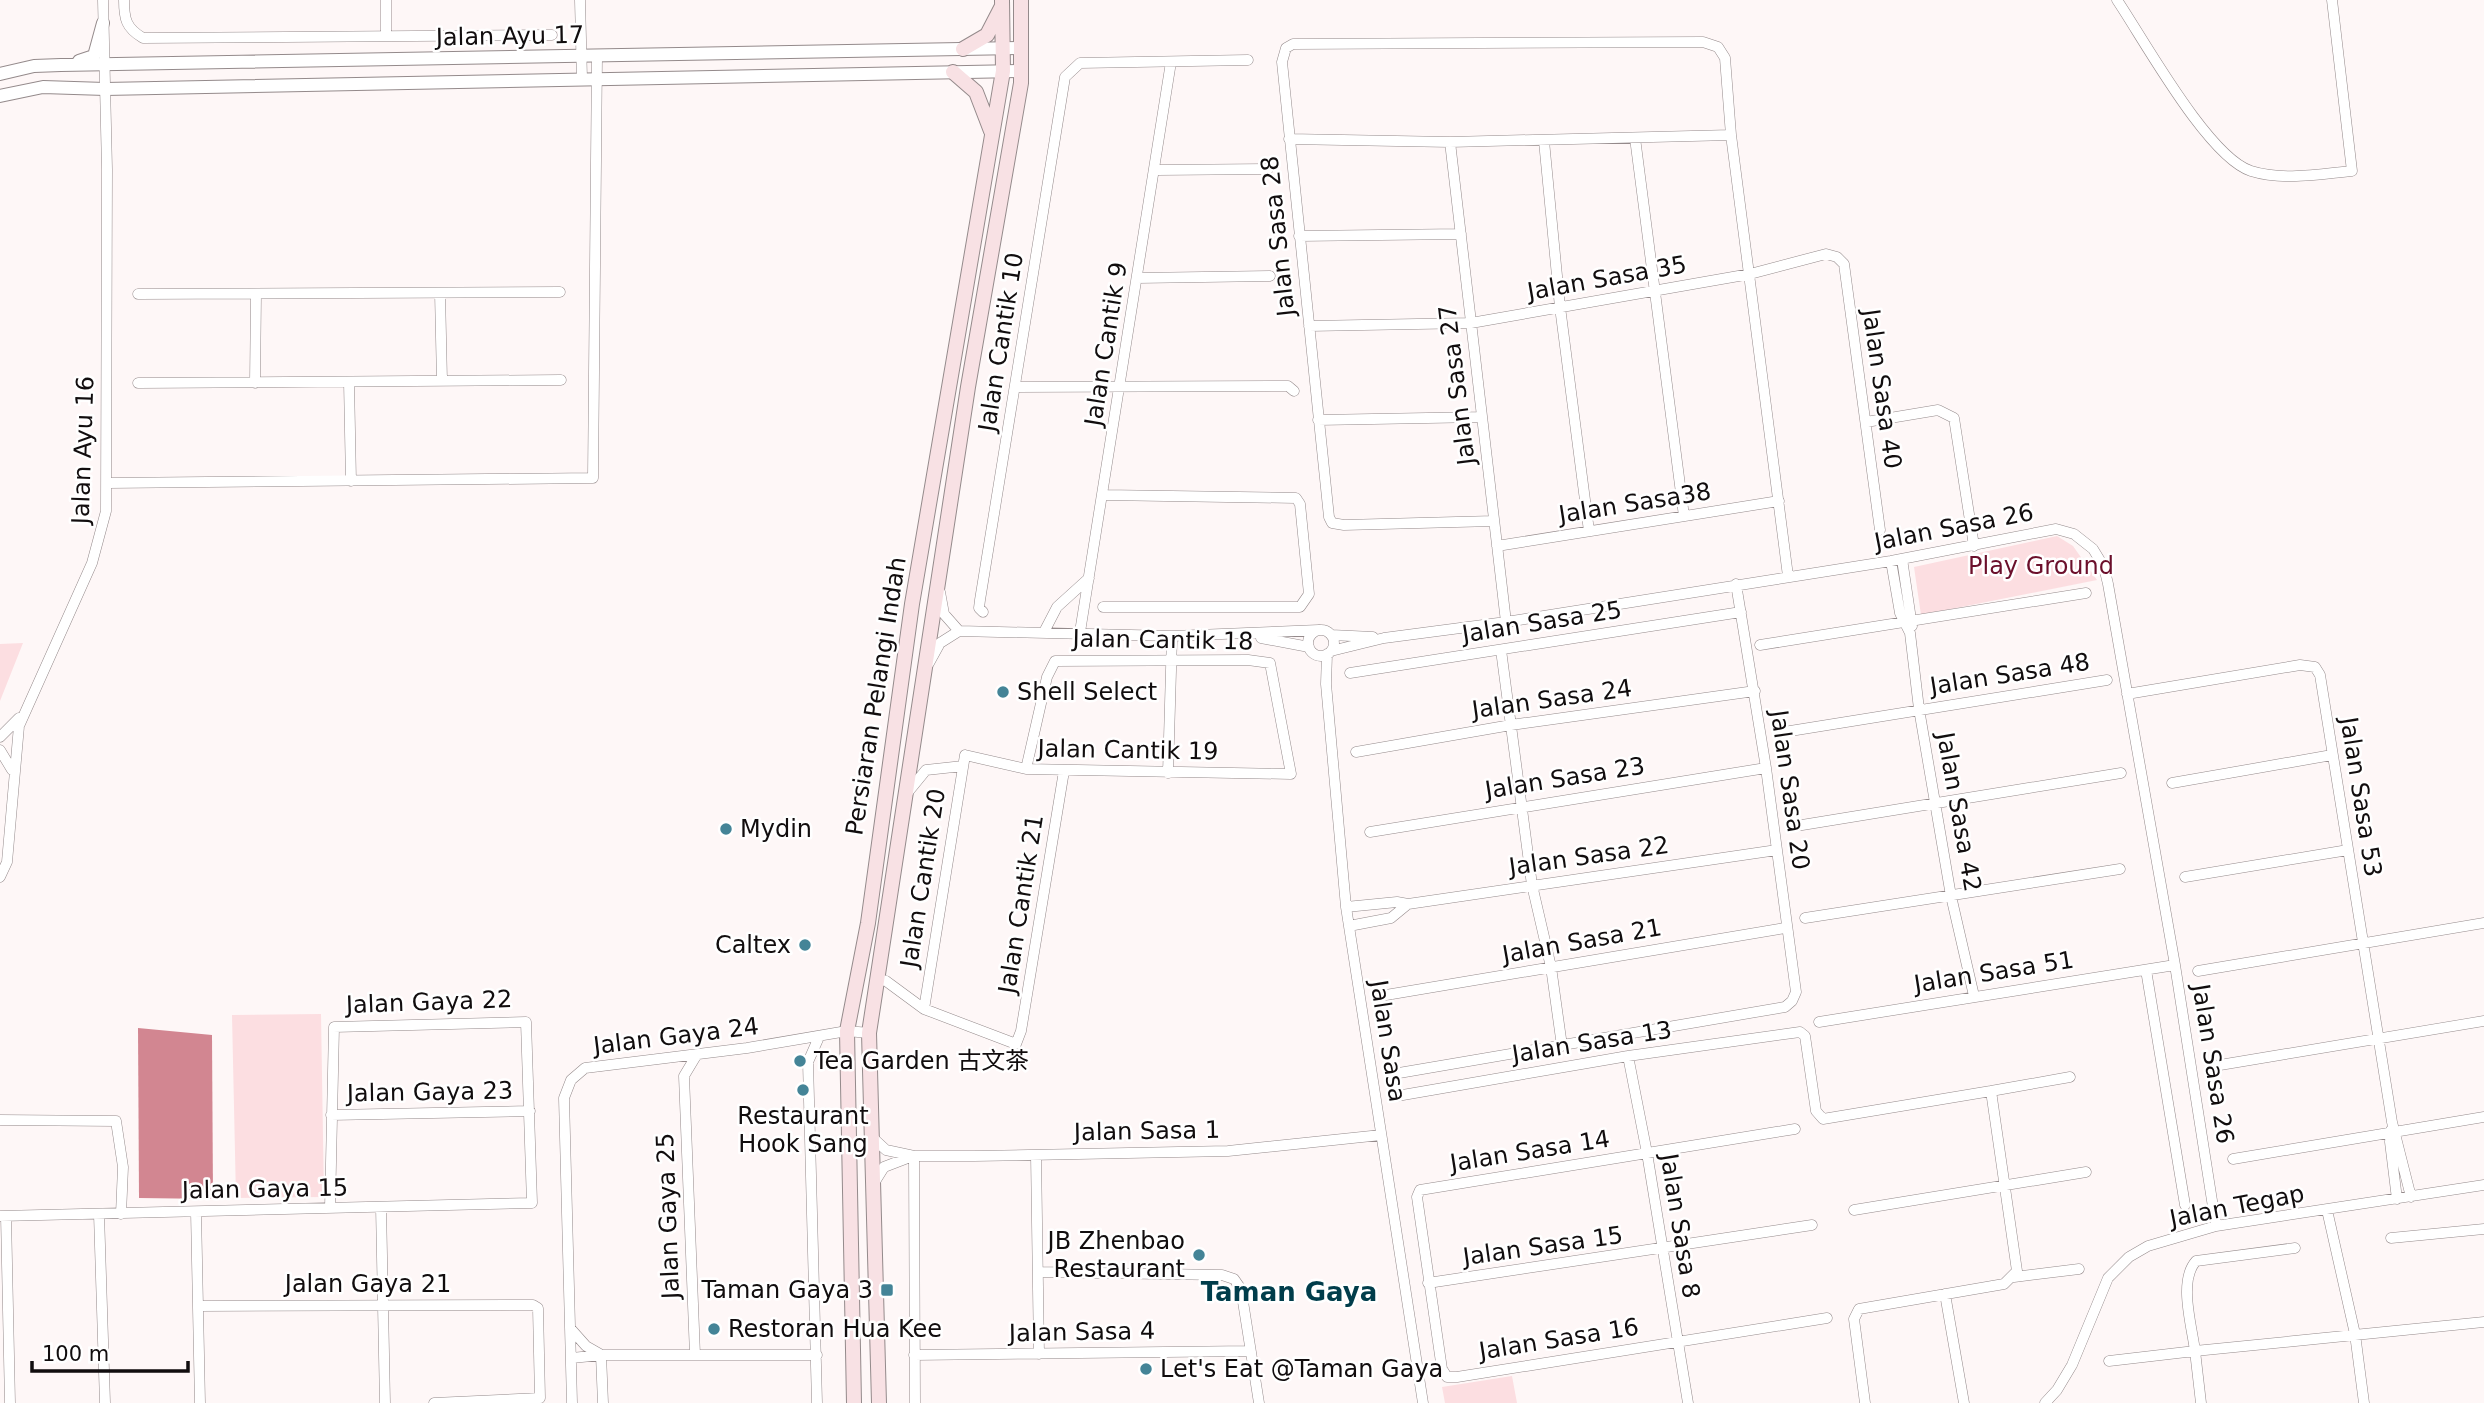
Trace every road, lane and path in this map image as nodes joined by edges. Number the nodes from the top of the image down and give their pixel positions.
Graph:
1 (103, 0) edge
2 (124, 0) edge
3 (386, 0) edge
4 (580, 0) edge
5 (1021, 0) edge
6 (2117, 0) edge
7 (2332, 0) edge
8 (1002, 3) edge
9 (103, 23) junction
10 (386, 35) junction
11 (552, 35) dead end
12 (1004, 48) junction
13 (1022, 48) junction
14 (963, 49) junction
15 (581, 56) junction
16 (597, 56) junction
17 (1248, 60) dead end
18 (1171, 62) junction
19 (61, 65) junction
20 (103, 65) junction
21 (1003, 71) junction
22 (1022, 71) junction
23 (953, 72) junction
24 (0, 74) edge
25 (582, 79) junction
26 (597, 79) junction
27 (104, 89) junction
28 (0, 96) edge
29 (991, 132) junction
30 (1731, 135) junction
31 (1636, 138) junction
32 (1289, 139) junction
33 (1544, 141) junction
34 (1450, 142) junction
35 (1268, 169) dead end
36 (1157, 170) junction
37 (1461, 234) junction
38 (1299, 236) junction
39 (1837, 257) joint
40 (1750, 274) junction
41 (1270, 276) dead end
42 (1137, 278) junction
43 (1654, 291) junction
44 (560, 292) dead end
45 (440, 293) junction
46 (138, 294) dead end
47 (256, 294) junction
48 (1560, 307) junction
49 (1471, 323) junction
50 (1309, 326) junction
51 (561, 380) dead end
52 (442, 381) junction
53 (349, 382) junction
54 (138, 383) dead end
55 (255, 383) junction
56 (1016, 387) junction
57 (1119, 388) junction
58 (1294, 391) dead end
59 (1482, 417) junction
60 (1318, 420) junction
61 (1866, 422) junction
62 (351, 481) junction
63 (108, 483) junction
64 (1104, 495) junction
65 (1780, 501) junction
66 (1684, 516) junction
67 (1494, 520) junction
68 (1880, 530) dead end
69 (1589, 531) junction
70 (1497, 546) junction
71 (1974, 546) junction
72 (1896, 560) junction
73 (1788, 576) junction
74 (1090, 577) junction
75 (938, 579) junction
76 (1737, 584) junction
77 (2086, 593) dead end
78 (1103, 607) dead end
79 (983, 612) dead end
80 (1741, 612) junction
81 (1506, 622) junction
82 (1910, 626) junction
83 (1319, 630) junction
84 (959, 631) junction
85 (1044, 632) junction
86 (1080, 632) junction
87 (1247, 635) junction
88 (1331, 635) junction
89 (1172, 636) junction
90 (1384, 638) junction
91 (1760, 645) dead end
92 (1501, 650) junction
93 (1312, 651) junction
94 (1329, 653) junction
95 (1172, 660) junction
96 (925, 670) junction
97 (1350, 673) dead end
98 (2107, 680) dead end
99 (1326, 684) junction
100 (1755, 691) junction
101 (2127, 694) junction
102 (1919, 709) junction
103 (23, 712) junction
104 (1511, 725) junction
105 (1784, 732) dead end
106 (0, 739) edge
107 (16, 740) junction
108 (0, 750) edge
109 (1356, 752) dead end
110 (965, 755) joint
111 (2332, 755) junction
112 (963, 766) junction
113 (1766, 768) junction
114 (1026, 769) junction
115 (1064, 771) junction
116 (1168, 773) junction
117 (2121, 773) dead end
118 (13, 774) junction
119 (1292, 774) joint
120 (2172, 783) dead end
121 (906, 796) junction
122 (1524, 804) junction
123 (1938, 806) junction
124 (1796, 826) dead end
125 (1370, 832) dead end
126 (1777, 849) junction
127 (2348, 850) junction
128 (2120, 869) dead end
129 (0, 877) edge
130 (2185, 877) dead end
131 (1532, 885) junction
132 (1951, 895) junction
133 (1408, 904) junction
134 (1346, 907) junction
135 (1805, 918) dead end
136 (2484, 923) edge
137 (1349, 926) junction
138 (1785, 928) junction
139 (2363, 945) junction
140 (2175, 965) junction
141 (1551, 967) junction
142 (2146, 970) junction
143 (2198, 971) dead end
144 (877, 979) junction
145 (1386, 995) dead end
146 (1973, 996) junction
147 (923, 1009) junction
148 (2484, 1021) edge
149 (1819, 1022) dead end
150 (847, 1031) junction
151 (869, 1033) junction
152 (819, 1037) junction
153 (2378, 1038) junction
154 (794, 1042) junction
155 (1562, 1046) junction
156 (696, 1056) junction
157 (1628, 1056) junction
158 (671, 1059) junction
159 (808, 1062) junction
160 (2214, 1066) dead end
161 (1399, 1073) dead end
162 (684, 1076) junction
163 (2070, 1077) dead end
164 (1991, 1091) junction
165 (1397, 1096) dead end
166 (530, 1111) junction
167 (331, 1115) junction
168 (2484, 1117) edge
169 (0, 1120) edge
170 (1795, 1129) dead end
171 (2393, 1130) junction
172 (1381, 1135) junction
173 (873, 1138) junction
174 (1647, 1153) junction
175 (1035, 1155) junction
176 (914, 1156) junction
177 (2233, 1159) dead end
178 (2086, 1172) dead end
179 (874, 1184) junction
180 (2005, 1184) junction
181 (2484, 1185) edge
182 (2411, 1197) junction
183 (2397, 1199) junction
184 (532, 1203) joint
185 (2185, 1205) dead end
186 (381, 1207) junction
187 (330, 1208) junction
188 (1854, 1210) dead end
189 (2328, 1210) junction
190 (196, 1212) junction
191 (99, 1214) junction
192 (121, 1214) junction
193 (3, 1216) edge
194 (1812, 1225) dead end
195 (2216, 1226) junction
196 (2484, 1229) edge
197 (2391, 1238) dead end
198 (2295, 1248) dead end
199 (1663, 1249) junction
200 (2079, 1269) dead end
201 (1038, 1272) junction
202 (2014, 1277) junction
203 (1428, 1283) junction
204 (1945, 1294) junction
205 (383, 1304) junction
206 (198, 1307) junction
207 (1827, 1318) dead end
208 (2484, 1322) edge
209 (570, 1328) junction
210 (2355, 1334) junction
211 (1677, 1340) junction
212 (1250, 1351) junction
213 (2195, 1351) junction
214 (1039, 1353) junction
215 (601, 1355) junction
216 (695, 1355) junction
217 (817, 1355) junction
218 (914, 1355) junction
219 (572, 1358) junction
220 (2109, 1361) dead end
221 (10, 1403) edge
222 (105, 1403) edge
223 (200, 1403) edge
224 (385, 1403) edge
225 (434, 1403) edge
226 (572, 1403) edge
227 (603, 1403) edge
228 (817, 1403) edge
229 (854, 1403) edge
230 (879, 1403) edge
231 (915, 1403) edge
232 (1259, 1403) edge
233 (1423, 1403) edge
234 (1688, 1403) edge
235 (1865, 1403) edge
236 (1964, 1403) edge
237 (2045, 1403) edge
238 (2200, 1403) edge
239 (2364, 1403) edge

1 - 9 street, Jalan Ayu 16
2 - 10 street
3 - 10 street
4 - 15 street
5 - 13 main road, Persiaran Pelangi Indah
6 - 7 street
8 - 12 main road, Persiaran Pelangi Indah
8 - 14 main road
9 - 19 street
9 - 20 street, Jalan Ayu 16
10 - 11 street
12 - 13 street, Jalan Ayu 17
12 - 14 street, Jalan Ayu 17
12 - 21 main road, Persiaran Pelangi Indah
13 - 22 main road, Persiaran Pelangi Indah
14 - 16 street, Jalan Ayu 17
15 - 16 street, Jalan Ayu 17
15 - 20 street, Jalan Ayu 17
15 - 25 street
16 - 26 street
17 - 18 street
18 - 36 street, Jalan Cantik 9
18 - 56 street, Jalan Cantik 10
19 - 20 street, Jalan Ayu 17
19 - 24 street, Jalan Ayu 17
20 - 27 street, Jalan Ayu 16
21 - 22 street, Jalan Ayu 17
21 - 23 street, Jalan Ayu 17
21 - 29 main road, Persiaran Pelangi Indah
22 - 75 main road, Persiaran Pelangi Indah
23 - 26 street, Jalan Ayu 17
23 - 29 main road
25 - 26 street, Jalan Ayu 17
25 - 27 street, Jalan Ayu 17
26 - 62 street
27 - 28 street, Jalan Ayu 17
27 - 63 street, Jalan Ayu 16
29 - 150 main road, Persiaran Pelangi Indah
30 - 31 street, Jalan Sasa 28
30 - 32 street
30 - 40 street
31 - 33 street, Jalan Sasa 28
31 - 43 street
32 - 34 street, Jalan Sasa 28
32 - 38 street, Jalan Sasa 28
33 - 34 street, Jalan Sasa 28
33 - 48 street
34 - 37 street, Jalan Sasa 27
35 - 36 street
36 - 42 street, Jalan Cantik 9
37 - 38 street
37 - 49 street, Jalan Sasa 27
38 - 50 street, Jalan Sasa 28
39 - 40 street, Jalan Sasa 35
39 - 61 street, Jalan Sasa 40
40 - 43 street, Jalan Sasa 35
40 - 65 street
41 - 42 street
42 - 57 street, Jalan Cantik 9
43 - 48 street, Jalan Sasa 35
43 - 66 street
44 - 45 street
45 - 47 street
45 - 52 street
46 - 47 street
47 - 55 street
48 - 49 street, Jalan Sasa 35
48 - 69 street
49 - 50 street, Jalan Sasa 35
49 - 59 street, Jalan Sasa 27
50 - 60 street, Jalan Sasa 28
51 - 52 street
52 - 53 street
53 - 55 street
53 - 62 street
54 - 55 street
56 - 57 street
56 - 79 street, Jalan Cantik 10
57 - 58 street
57 - 64 street, Jalan Cantik 9
59 - 60 street
59 - 67 street, Jalan Sasa 27
60 - 67 street, Jalan Sasa 28
61 - 68 street, Jalan Sasa 40
61 - 71 street
62 - 63 street
63 - 103 street, Jalan Ayu 16
64 - 74 street, Jalan Cantik 9
64 - 78 street
65 - 66 street, Jalan Sasa38
65 - 73 street
66 - 69 street, Jalan Sasa38
67 - 70 street, Jalan Sasa 27
69 - 70 street, Jalan Sasa38
70 - 81 street, Jalan Sasa 27
71 - 72 street, Jalan Sasa 26
71 - 101 street, Jalan Sasa 26
72 - 73 street, Jalan Sasa 26
72 - 82 street, Jalan Sasa 42
73 - 76 street, Jalan Sasa 26
74 - 85 street
74 - 86 street, Jalan Cantik 9
75 - 84 street
75 - 96 main road, Persiaran Pelangi Indah
76 - 80 street, Jalan Sasa 20
76 - 81 street, Jalan Sasa 26
77 - 82 street
80 - 92 street, Jalan Sasa 25
80 - 100 street, Jalan Sasa 20
81 - 90 street, Jalan Sasa 26
82 - 91 street
82 - 102 street, Jalan Sasa 42
83 - 87 street
83 - 88 street
83 - 93 street
84 - 85 street
84 - 96 street
85 - 86 street
86 - 89 street
87 - 89 street
87 - 93 street
88 - 90 street, Jalan Sasa 26
88 - 94 street
89 - 95 street
90 - 94 street, Jalan Sasa 26
92 - 97 street, Jalan Sasa 25
92 - 104 street
93 - 94 street
93 - 99 street, Jalan Sasa
94 - 99 street, Jalan Sasa
95 - 114 street, Jalan Cantik 18
95 - 116 street
95 - 119 street, Jalan Cantik 18
96 - 121 main road, Persiaran Pelangi Indah
98 - 102 street, Jalan Sasa 48
99 - 134 street, Jalan Sasa
100 - 104 street, Jalan Sasa 24
100 - 113 street, Jalan Sasa 20
101 - 111 street, Jalan Sasa 53
101 - 140 street, Jalan Sasa 26
102 - 105 street, Jalan Sasa 48
102 - 123 street, Jalan Sasa 42
103 - 106 street
103 - 107 street, Jalan Ayu 16
104 - 109 street, Jalan Sasa 24
104 - 122 street
106 - 107 street
107 - 118 street, Jalan Ayu 16
108 - 118 street
110 - 112 street, Jalan Cantik 20
110 - 114 street, Jalan Cantik 19
111 - 120 street
111 - 127 street, Jalan Sasa 53
112 - 121 street
112 - 147 street, Jalan Cantik 20
113 - 122 street, Jalan Sasa 23
113 - 126 street, Jalan Sasa 20
114 - 115 street, Jalan Cantik 19
115 - 116 street, Jalan Cantik 19
115 - 147 street, Jalan Cantik 21
116 - 119 street, Jalan Cantik 19
117 - 123 street
118 - 129 street, Jalan Ayu 16
121 - 144 main road, Persiaran Pelangi Indah
122 - 125 street, Jalan Sasa 23
122 - 131 street
123 - 124 street
123 - 132 street, Jalan Sasa 42
126 - 131 street, Jalan Sasa 22
126 - 138 street, Jalan Sasa 20
127 - 130 street
127 - 139 street, Jalan Sasa 53
128 - 132 street
131 - 133 street, Jalan Sasa 22
131 - 141 street
132 - 135 street
132 - 146 street, Jalan Sasa 42
133 - 134 street, Jalan Sasa 22
133 - 137 street, Jalan Sasa 22
134 - 137 street, Jalan Sasa
136 - 139 street
137 - 172 street, Jalan Sasa
138 - 141 street, Jalan Sasa 21
138 - 155 street, Jalan Sasa 20
139 - 143 street
139 - 153 street, Jalan Sasa 53
140 - 142 street, Jalan Sasa 51
140 - 195 street, Jalan Sasa 26
141 - 145 street, Jalan Sasa 21
141 - 155 street
142 - 146 street, Jalan Sasa 51
142 - 185 street
144 - 147 street
144 - 151 main road, Persiaran Pelangi Indah
146 - 149 street, Jalan Sasa 51
148 - 153 street
150 - 151 street, Jalan Gaya 24
150 - 152 street, Jalan Gaya 24
150 - 229 main road, Persiaran Pelangi Indah
151 - 173 main road, Persiaran Pelangi Indah
152 - 154 street, Jalan Gaya 24
152 - 159 street
153 - 160 street
153 - 171 street, Jalan Sasa 53
154 - 156 street, Jalan Gaya 24
154 - 159 street
155 - 161 street
156 - 158 street, Jalan Gaya 24
156 - 162 street
157 - 164 street, Jalan Sasa 13
157 - 165 street, Jalan Sasa 13
157 - 174 street, Jalan Sasa 8
158 - 162 street
158 - 209 street, Jalan Gaya 24
159 - 217 street
162 - 216 street, Jalan Gaya 25
163 - 164 street
164 - 180 street
166 - 167 street, Jalan Gaya 23
166 - 167 street, Jalan Gaya 22
166 - 184 street, Jalan Gaya 22
167 - 187 street, Jalan Gaya 22
168 - 171 street
169 - 192 street
170 - 174 street, Jalan Sasa 14
171 - 177 street
171 - 182 street, Jalan Sasa 53
171 - 183 street, Jalan Sasa 53
172 - 175 street, Jalan Sasa 1
172 - 233 street, Jalan Sasa
173 - 176 street, Jalan Sasa 1
173 - 179 main road, Persiaran Pelangi Indah
174 - 199 street, Jalan Sasa 8
174 - 203 street, Jalan Sasa 14
175 - 176 street, Jalan Sasa 1
175 - 201 street
176 - 179 street, Jalan Sasa 1
176 - 218 street
178 - 180 street
179 - 230 main road, Persiaran Pelangi Indah
180 - 188 street
180 - 202 street
181 - 182 street, Jalan Tegap
182 - 183 street, Jalan Tegap
183 - 189 street, Jalan Tegap
184 - 186 street, Jalan Gaya 15
186 - 187 street, Jalan Gaya 15
186 - 205 street
187 - 190 street, Jalan Gaya 15
189 - 195 street, Jalan Tegap
189 - 210 street
190 - 192 street, Jalan Gaya 15
190 - 206 street
191 - 192 street, Jalan Gaya 15
191 - 193 street, Jalan Gaya 15
191 - 222 street
193 - 221 street
194 - 199 street, Jalan Sasa 15
195 - 237 street, Jalan Tegap
196 - 197 street
198 - 213 street
199 - 203 street, Jalan Sasa 15
199 - 211 street, Jalan Sasa 8
200 - 202 street
201 - 212 street
201 - 214 street
202 - 204 street
203 - 211 street, Jalan Sasa 16
204 - 235 street
204 - 236 street
205 - 206 street, Jalan Gaya 21
205 - 224 street
205 - 225 street, Jalan Gaya 21
206 - 223 street
207 - 211 street, Jalan Sasa 16
208 - 210 street
209 - 215 street
209 - 219 street, Jalan Gaya 24
210 - 213 street
210 - 239 street
211 - 234 street, Jalan Sasa 8
212 - 214 street, Jalan Sasa 4
212 - 232 street
213 - 220 street
213 - 238 street
214 - 218 street, Jalan Sasa 4
215 - 216 street
215 - 219 street
215 - 227 street
216 - 217 street
217 - 228 street
218 - 231 street
219 - 226 street, Jalan Gaya 24

